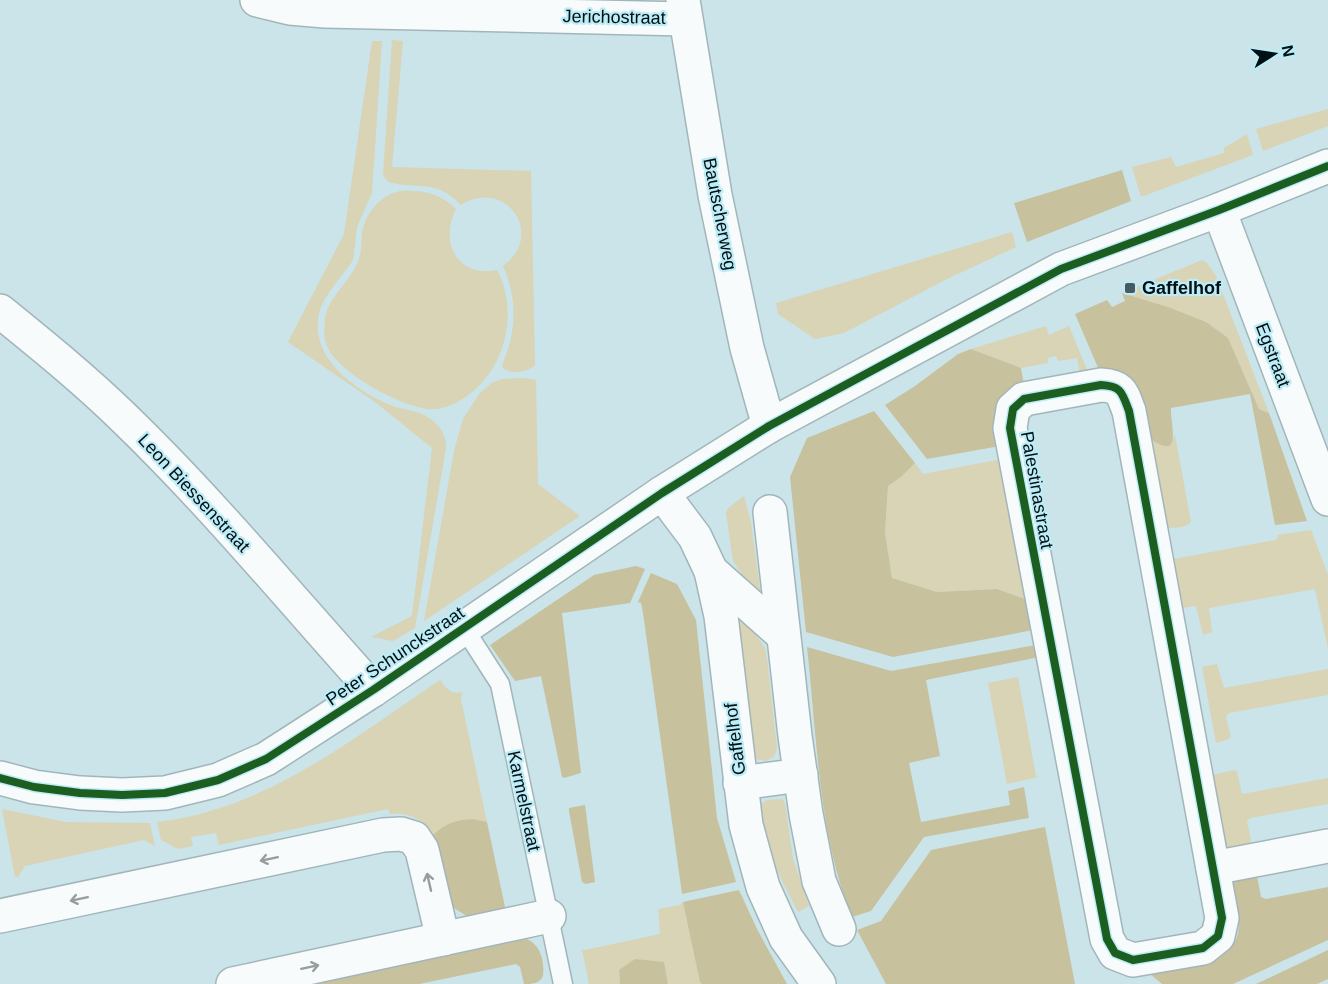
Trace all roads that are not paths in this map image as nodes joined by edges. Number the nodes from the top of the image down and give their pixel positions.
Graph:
1 (257, 0) edge
2 (684, 9) edge
3 (1328, 166) edge
4 (1219, 210) junction
5 (0, 311) edge
6 (769, 426) junction
7 (662, 493) junction
8 (1328, 499) edge
9 (770, 512) dead end
10 (711, 571) junction
11 (464, 628) junction
12 (783, 635) junction
13 (373, 690) junction
14 (801, 775) junction
15 (0, 778) edge
16 (740, 783) junction
17 (1328, 846) edge
18 (1213, 868) junction
19 (0, 916) edge
20 (549, 916) junction
21 (839, 929) dead end
22 (443, 939) junction
23 (233, 984) edge
24 (563, 984) edge
25 (819, 984) edge

1 - 2 street, Jerichostraat
2 - 6 street, Bautscherweg
3 - 4 street
4 - 6 street
4 - 8 street, Egstraat
5 - 13 street, Leon Biessenstraat
6 - 7 street, Peter Schunckstraat
7 - 10 street, Gaffelhof
7 - 11 street, Peter Schunckstraat
9 - 12 street
10 - 12 street
10 - 16 street, Gaffelhof
11 - 13 street, Peter Schunckstraat
11 - 20 lane, Karmelstraat
12 - 14 street
13 - 15 street, Peter Schunckstraat
14 - 16 street
14 - 21 street
16 - 25 street, Gaffelhof
17 - 18 street
18 - 18 street, Palestinastraat
22 -> 19 street
20 - 22 street
20 - 24 lane, Karmelstraat
23 -> 22 street

